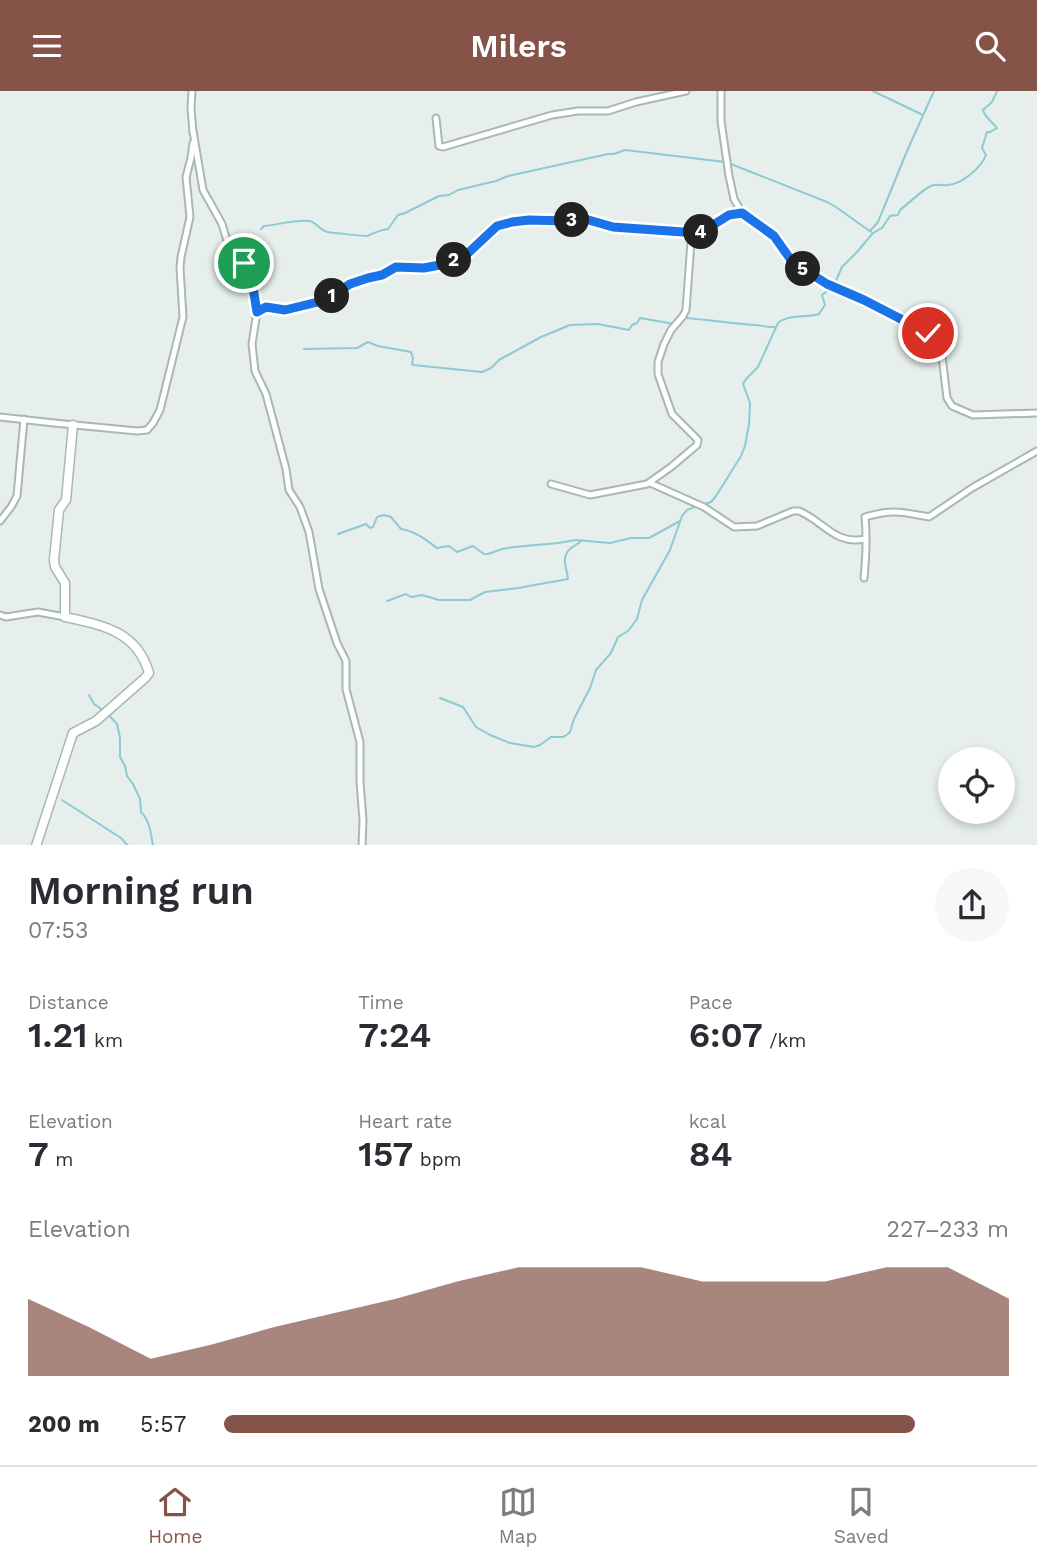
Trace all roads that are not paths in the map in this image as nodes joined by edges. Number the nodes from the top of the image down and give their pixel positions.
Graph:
1 (192, 91) edge
2 (686, 91) edge
3 (721, 91) edge
4 (436, 118) dead end
5 (192, 131) junction
6 (734, 199) junction
7 (742, 213) junction
8 (729, 215) junction
9 (700, 232) junction
10 (257, 312) junction
11 (1037, 413) edge
12 (0, 417) edge
13 (24, 419) junction
14 (73, 425) junction
15 (1037, 451) edge
16 (650, 483) junction
17 (551, 484) dead end
18 (0, 521) edge
19 (865, 538) junction
20 (864, 578) dead end
21 (0, 615) edge
22 (65, 617) junction
23 (36, 845) edge
24 (362, 845) edge

1 - 5 street
2 - 4 street
3 - 6 street
5 - 10 street
5 - 14 street
6 - 7 street
6 - 8 street
7 - 8 street
7 - 11 street
8 - 9 street
9 - 10 street
9 - 16 street
10 - 24 street
12 - 13 street
13 - 14 street
13 - 18 street
14 - 22 street
15 - 19 street
16 - 17 street
16 - 19 street
19 - 20 street
21 - 22 street
22 - 23 street

